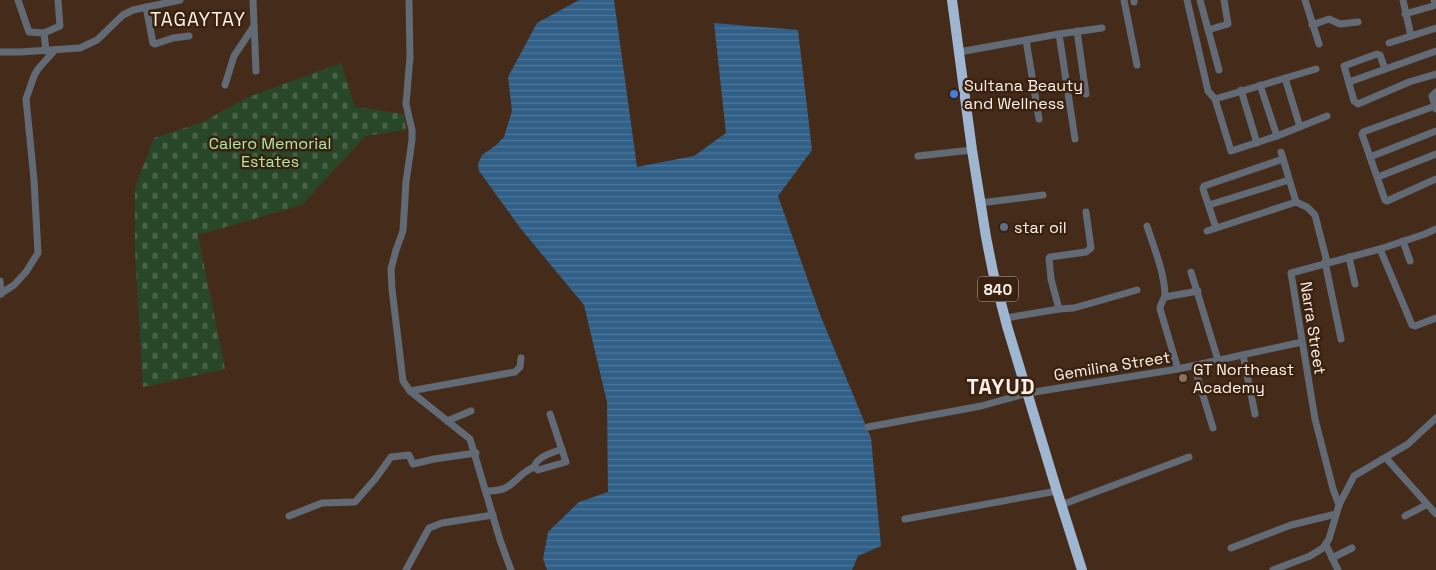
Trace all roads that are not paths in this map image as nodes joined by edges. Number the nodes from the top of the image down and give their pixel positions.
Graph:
1 (18, 0) edge
2 (58, 0) edge
3 (180, 0) edge
4 (253, 0) edge
5 (409, 0) edge
6 (952, 0) edge
7 (1124, 0) edge
8 (1187, 0) edge
9 (1200, 0) edge
10 (1224, 0) edge
11 (1305, 0) edge
12 (1403, 0) edge
13 (1434, 0) edge
14 (146, 7) junction
15 (1405, 14) junction
16 (1358, 22) dead end
17 (1312, 24) junction
18 (254, 26) junction
19 (1102, 28) dead end
20 (1436, 28) edge
21 (1208, 30) junction
22 (1077, 31) junction
23 (44, 33) junction
24 (1059, 34) junction
25 (189, 36) dead end
26 (1411, 36) junction
27 (1026, 40) junction
28 (1389, 42) dead end
29 (1319, 44) dead end
30 (55, 50) junction
31 (46, 51) junction
32 (1436, 51) edge
33 (0, 52) edge
34 (959, 52) junction
35 (1137, 65) dead end
36 (1385, 68) junction
37 (1316, 69) dead end
38 (1219, 70) dead end
39 (256, 71) dead end
40 (1436, 74) edge
41 (1285, 78) junction
42 (1349, 82) junction
43 (225, 84) dead end
44 (1260, 85) junction
45 (1241, 90) junction
46 (1436, 92) edge
47 (1086, 94) dead end
48 (1215, 99) junction
49 (1436, 108) edge
50 (1327, 116) dead end
51 (1039, 119) dead end
52 (1300, 127) junction
53 (1436, 131) edge
54 (1277, 136) junction
55 (1075, 138) dead end
56 (1257, 143) junction
57 (972, 150) junction
58 (1436, 154) edge
59 (918, 156) dead end
60 (1370, 157) junction
61 (1378, 177) junction
62 (1436, 179) edge
63 (1290, 180) junction
64 (1043, 195) dead end
65 (1296, 202) junction
66 (980, 203) junction
67 (1209, 206) junction
68 (1086, 212) dead end
69 (1147, 226) dead end
70 (1216, 228) junction
71 (1436, 229) edge
72 (1208, 231) dead end
73 (1403, 241) junction
74 (1380, 248) junction
75 (1349, 257) junction
76 (1410, 260) dead end
77 (1326, 262) junction
78 (1191, 272) dead end
79 (0, 281) edge
80 (1355, 284) dead end
81 (1137, 290) dead end
82 (1198, 291) junction
83 (0, 294) edge
84 (1165, 297) junction
85 (1059, 309) junction
86 (1006, 318) junction
87 (1436, 318) edge
88 (1341, 339) dead end
89 (1302, 342) junction
90 (1243, 355) junction
91 (520, 358) dead end
92 (1218, 360) junction
93 (1194, 366) junction
94 (1178, 369) junction
95 (410, 391) junction
96 (1028, 393) junction
97 (471, 412) dead end
98 (550, 414) dead end
99 (1255, 414) dead end
100 (1436, 418) edge
101 (447, 421) junction
102 (868, 427) dead end
103 (1213, 428) dead end
104 (562, 449) junction
105 (476, 453) junction
106 (1189, 457) dead end
107 (1386, 458) junction
108 (534, 467) junction
109 (1056, 491) junction
110 (487, 492) junction
111 (1061, 505) junction
112 (1339, 505) junction
113 (1426, 505) junction
114 (1336, 514) junction
115 (1436, 514) edge
116 (492, 515) junction
117 (289, 516) dead end
118 (1405, 516) dead end
119 (905, 519) dead end
120 (1326, 544) junction
121 (1231, 548) dead end
122 (1352, 548) dead end
123 (1332, 558) junction
124 (406, 570) edge
125 (512, 570) edge
126 (1082, 570) edge
127 (1272, 570) edge
128 (1338, 570) edge

1 - 23 street
2 - 23 street
3 - 14 street
4 - 18 street
5 - 95 street
6 - 34 highway, 840
7 - 35 street
8 - 48 street
9 - 21 street
10 - 21 street
11 - 17 street
12 - 15 street
13 - 15 street
14 - 25 street
14 - 30 street
15 - 26 street
16 - 17 street
17 - 29 street
18 - 39 street
18 - 43 street
19 - 22 street
20 - 26 street
21 - 38 street
22 - 24 street
22 - 47 street
23 - 31 street
24 - 27 street
24 - 55 street
26 - 28 street
27 - 34 street
27 - 51 street
30 - 31 street
30 - 83 street
31 - 33 street
32 - 36 street
34 - 57 highway, 840
36 - 42 street
36 - 42 street
37 - 41 street
40 - 42 street
41 - 44 street
41 - 52 street
44 - 45 street
44 - 54 street
45 - 48 street
45 - 56 street
46 - 49 street
48 - 56 street
49 - 60 street
50 - 52 street
52 - 54 street
53 - 60 street
54 - 56 street
57 - 59 street
57 - 66 highway, 840
58 - 61 street
60 - 61 street
61 - 62 street
63 - 65 street
63 - 67 street
63 - 67 street
64 - 66 street
65 - 70 street
65 - 77 street
66 - 86 highway, 840
67 - 70 street
68 - 85 street
69 - 84 street
70 - 72 street
71 - 73 street, Narra Street
73 - 74 street, Narra Street
73 - 76 street
74 - 75 street, Narra Street
74 - 87 street
75 - 77 street, Narra Street
75 - 80 street
77 - 88 street
77 - 89 street, Narra Street
78 - 82 street
79 - 83 street
81 - 85 street
82 - 84 street
82 - 92 street
84 - 94 street
85 - 86 street
86 - 96 highway, 840
89 - 90 street, Gemilina Street
89 - 112 street, Narra Street
90 - 92 street, Gemilina Street
90 - 99 street
91 - 95 street
92 - 93 street, Gemilina Street
93 - 94 street, Gemilina Street
93 - 103 street
94 - 96 street, Gemilina Street
95 - 101 street
96 - 102 street, Gemilina Street
96 - 109 highway, 840
97 - 101 street
98 - 104 street
100 - 107 street
101 - 105 street
104 - 108 street
104 - 108 street
105 - 110 street
105 - 117 street
106 - 111 street
107 - 112 street
107 - 113 street
108 - 110 street
109 - 111 highway, 840
109 - 119 street
110 - 116 street
111 - 126 highway, 840
112 - 114 street
113 - 115 street
113 - 118 street
114 - 120 street
114 - 121 street
116 - 124 street
116 - 125 street
120 - 123 street
120 - 127 street
122 - 123 street
123 - 128 street

